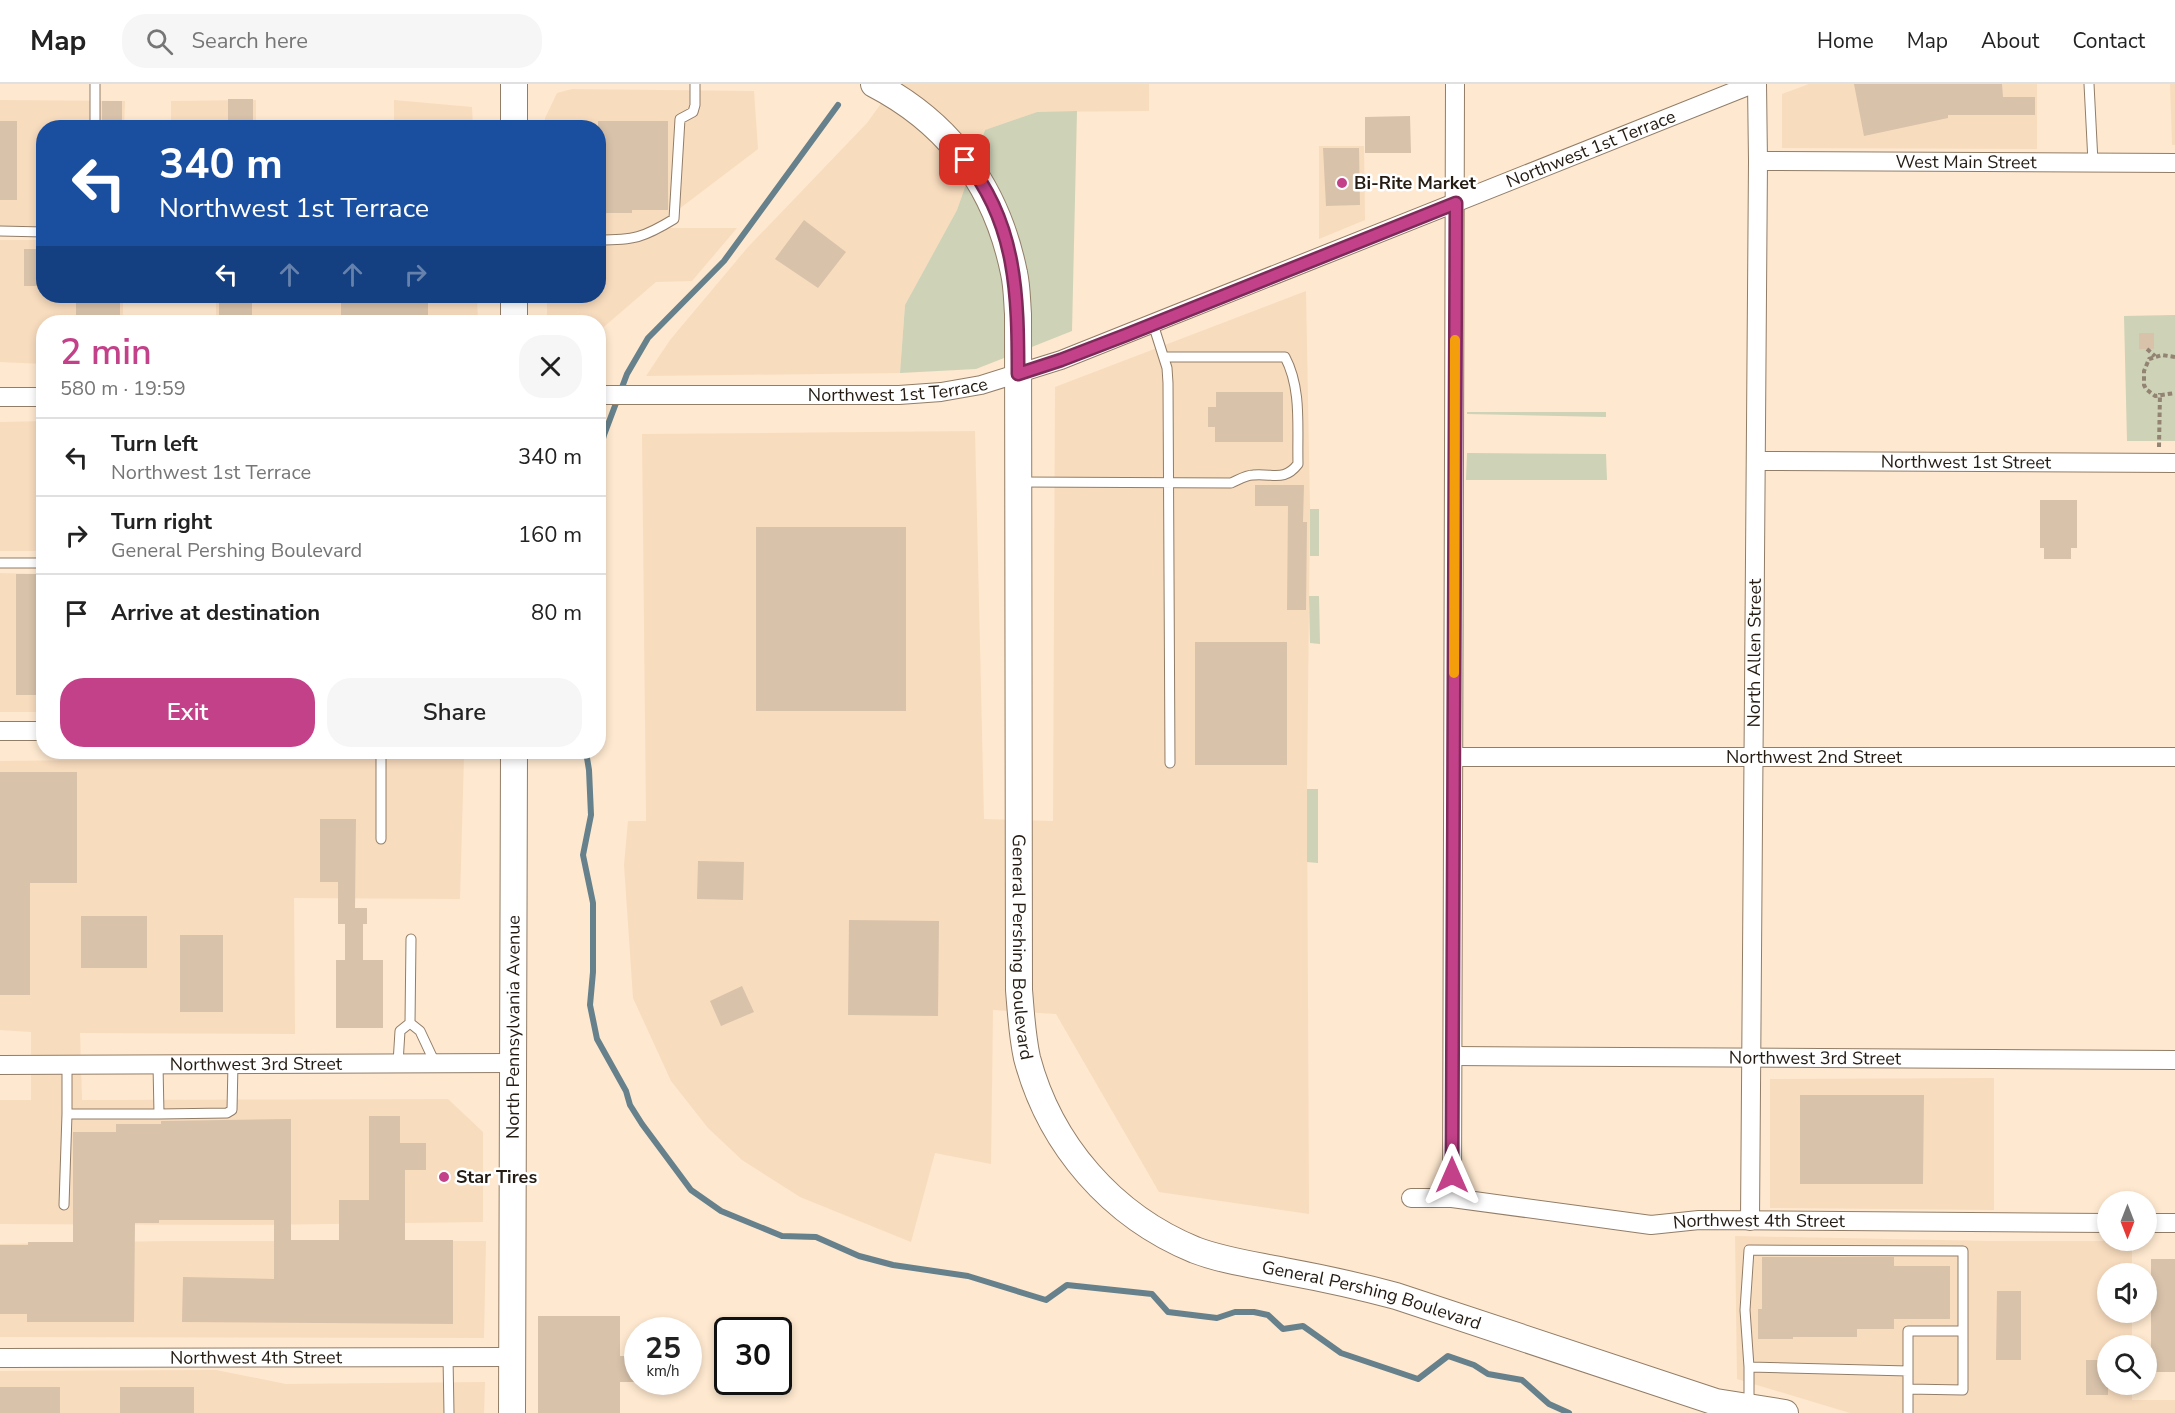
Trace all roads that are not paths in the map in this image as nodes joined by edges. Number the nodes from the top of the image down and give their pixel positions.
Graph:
1 (95, 84) edge
2 (514, 84) edge
3 (695, 84) edge
4 (874, 84) edge
5 (1455, 84) edge
6 (1755, 84) edge
7 (2089, 84) edge
8 (95, 120) edge
9 (514, 120) edge
10 (1758, 161) junction
11 (2092, 162) junction
12 (2175, 163) edge
13 (1456, 203) junction
14 (0, 231) edge
15 (36, 232) edge
16 (606, 240) edge
17 (1153, 324) junction
18 (1164, 357) junction
19 (1018, 374) junction
20 (606, 395) edge
21 (0, 397) edge
22 (36, 397) edge
23 (1756, 460) junction
24 (2167, 463) edge
25 (1018, 482) junction
26 (1168, 482) junction
27 (0, 563) edge
28 (36, 563) edge
29 (0, 731) edge
30 (36, 731) edge
31 (2175, 757) edge
32 (1454, 758) junction
33 (1754, 758) junction
34 (381, 759) edge
35 (514, 759) edge
36 (1170, 763) dead end
37 (381, 839) dead end
38 (411, 939) dead end
39 (410, 1023) junction
40 (1453, 1056) junction
41 (1751, 1058) junction
42 (2175, 1060) edge
43 (398, 1063) junction
44 (435, 1063) junction
45 (513, 1063) junction
46 (233, 1064) junction
47 (0, 1065) edge
48 (67, 1065) junction
49 (158, 1065) junction
50 (67, 1114) junction
51 (159, 1114) junction
52 (1411, 1198) dead end
53 (1452, 1198) junction
54 (64, 1205) dead end
55 (1750, 1221) junction
56 (2097, 1223) edge
57 (2157, 1223) edge
58 (2175, 1223) edge
59 (1963, 1331) junction
60 (448, 1357) junction
61 (512, 1357) junction
62 (0, 1358) edge
63 (1749, 1367) junction
64 (1908, 1371) junction
65 (1908, 1389) junction
66 (1732, 1407) edge
67 (449, 1413) edge
68 (512, 1413) edge
69 (1785, 1413) edge
70 (1908, 1413) edge

1 - 8 lane
2 - 9 main road
3 - 16 lane
4 - 19 main road, General Pershing Boulevard
5 - 13 street
6 - 10 street, North Allen Street
6 - 13 street, Northwest 1st Terrace
7 - 11 lane
10 - 11 street, West Main Street
10 - 23 street, North Allen Street
11 - 12 street, West Main Street
13 - 17 street, Northwest 1st Terrace
13 - 32 street
14 - 15 lane
17 - 18 lane
17 - 19 street, Northwest 1st Terrace
18 - 26 lane
18 - 26 lane
19 - 20 street, Northwest 1st Terrace
19 - 25 main road, General Pershing Boulevard
21 - 22 street
23 - 24 street, Northwest 1st Street
23 - 33 street, North Allen Street
25 - 26 lane
25 - 66 main road, General Pershing Boulevard
26 - 36 lane
27 - 28 lane
29 - 30 street
31 - 33 street, Northwest 2nd Street
32 - 33 street, Northwest 2nd Street
32 - 40 street
33 - 41 street, North Allen Street
34 - 37 lane
35 - 45 main road, North Pennsylvania Avenue
38 - 39 lane
39 - 43 lane
39 - 44 lane
40 - 41 street, Northwest 3rd Street
40 - 53 street
41 - 42 street, Northwest 3rd Street
41 - 55 street, North Allen Street
43 - 44 street, Northwest 3rd Street
43 - 46 street, Northwest 3rd Street
44 - 45 street, Northwest 3rd Street
45 - 61 main road, North Pennsylvania Avenue
46 - 49 street, Northwest 3rd Street
46 - 51 lane
47 - 48 street, Northwest 3rd Street
48 - 49 street, Northwest 3rd Street
48 - 50 lane
49 - 51 lane
50 - 51 lane
50 - 54 lane
52 - 53 street, Northwest 4th Street
53 - 55 street, Northwest 4th Street
55 - 56 street, Northwest 4th Street
57 - 58 street
59 - 63 lane
59 - 64 lane
59 - 65 lane
60 - 61 street, Northwest 4th Street
60 - 62 street, Northwest 4th Street
60 - 67 lane
61 - 68 main road, North Pennsylvania Avenue
63 - 64 lane
63 - 66 lane
64 - 65 lane
65 - 70 lane
66 - 69 main road, General Pershing Boulevard

